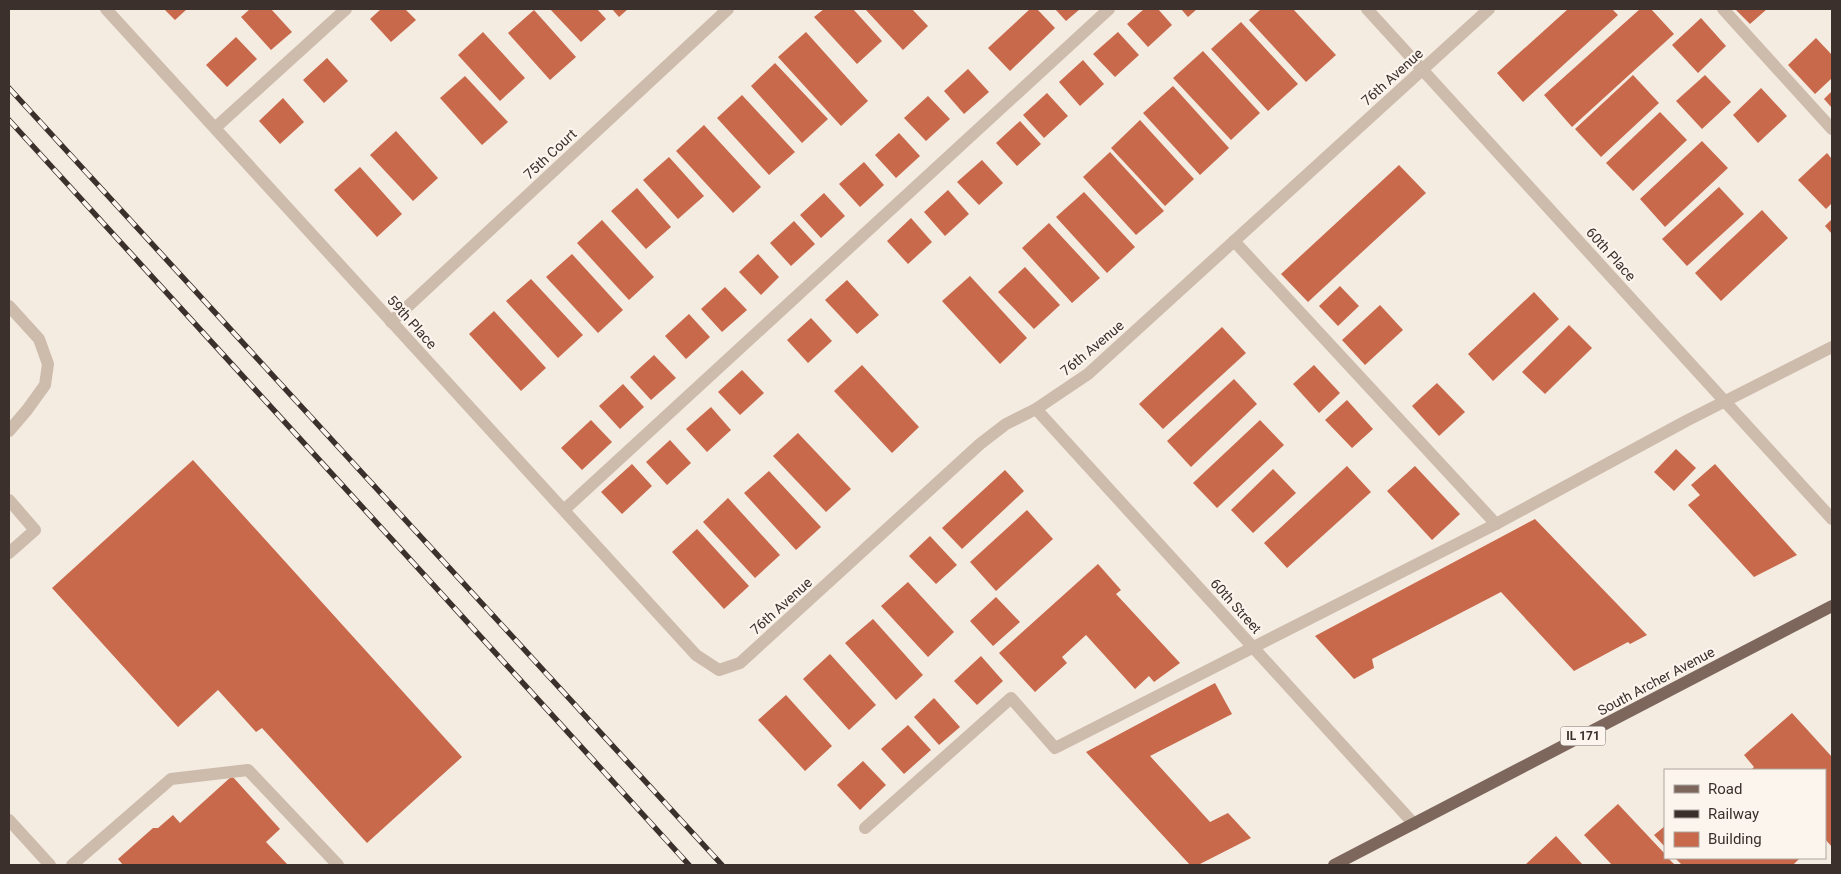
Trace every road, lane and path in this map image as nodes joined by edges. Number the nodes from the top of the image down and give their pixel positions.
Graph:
1 (106, 9) edge
2 (346, 9) edge
3 (728, 9) edge
4 (1108, 9) edge
5 (1367, 9) edge
6 (1489, 9) edge
7 (1722, 9) edge
8 (1423, 69) junction
9 (215, 128) junction
10 (1832, 128) edge
11 (1234, 241) junction
12 (9, 306) edge
13 (392, 322) junction
14 (1831, 349) edge
15 (1725, 401) junction
16 (1036, 409) junction
17 (9, 431) edge
18 (9, 500) edge
19 (564, 510) junction
20 (1832, 519) edge
21 (1496, 524) junction
22 (9, 553) edge
23 (1832, 606) edge
24 (1254, 648) junction
25 (696, 655) joint
26 (9, 820) edge
27 (1414, 824) junction
28 (865, 828) dead end
29 (50, 865) edge
30 (72, 865) edge
31 (338, 865) edge
32 (1334, 865) edge

1 - 9 street, 59th Place
2 - 9 street
3 - 13 street, 75th Court
4 - 19 street
5 - 8 street, 60th Place
6 - 8 street, 76th Avenue
7 - 10 street
8 - 11 street, 76th Avenue
8 - 15 street, 60th Place
9 - 13 street, 59th Place
11 - 16 street, 76th Avenue
11 - 21 street
12 - 17 street
13 - 19 street, 59th Place
14 - 15 street
15 - 20 street, 60th Place
15 - 21 street
16 - 24 street, 60th Street
16 - 25 street, 76th Avenue
18 - 22 street
19 - 25 street, 59th Place
21 - 24 street
23 - 27 main road, South Archer Avenue / IL 171
24 - 27 street, 60th Street
24 - 28 street
26 - 29 street
27 - 32 main road, South Archer Avenue / IL 171
30 - 31 street

